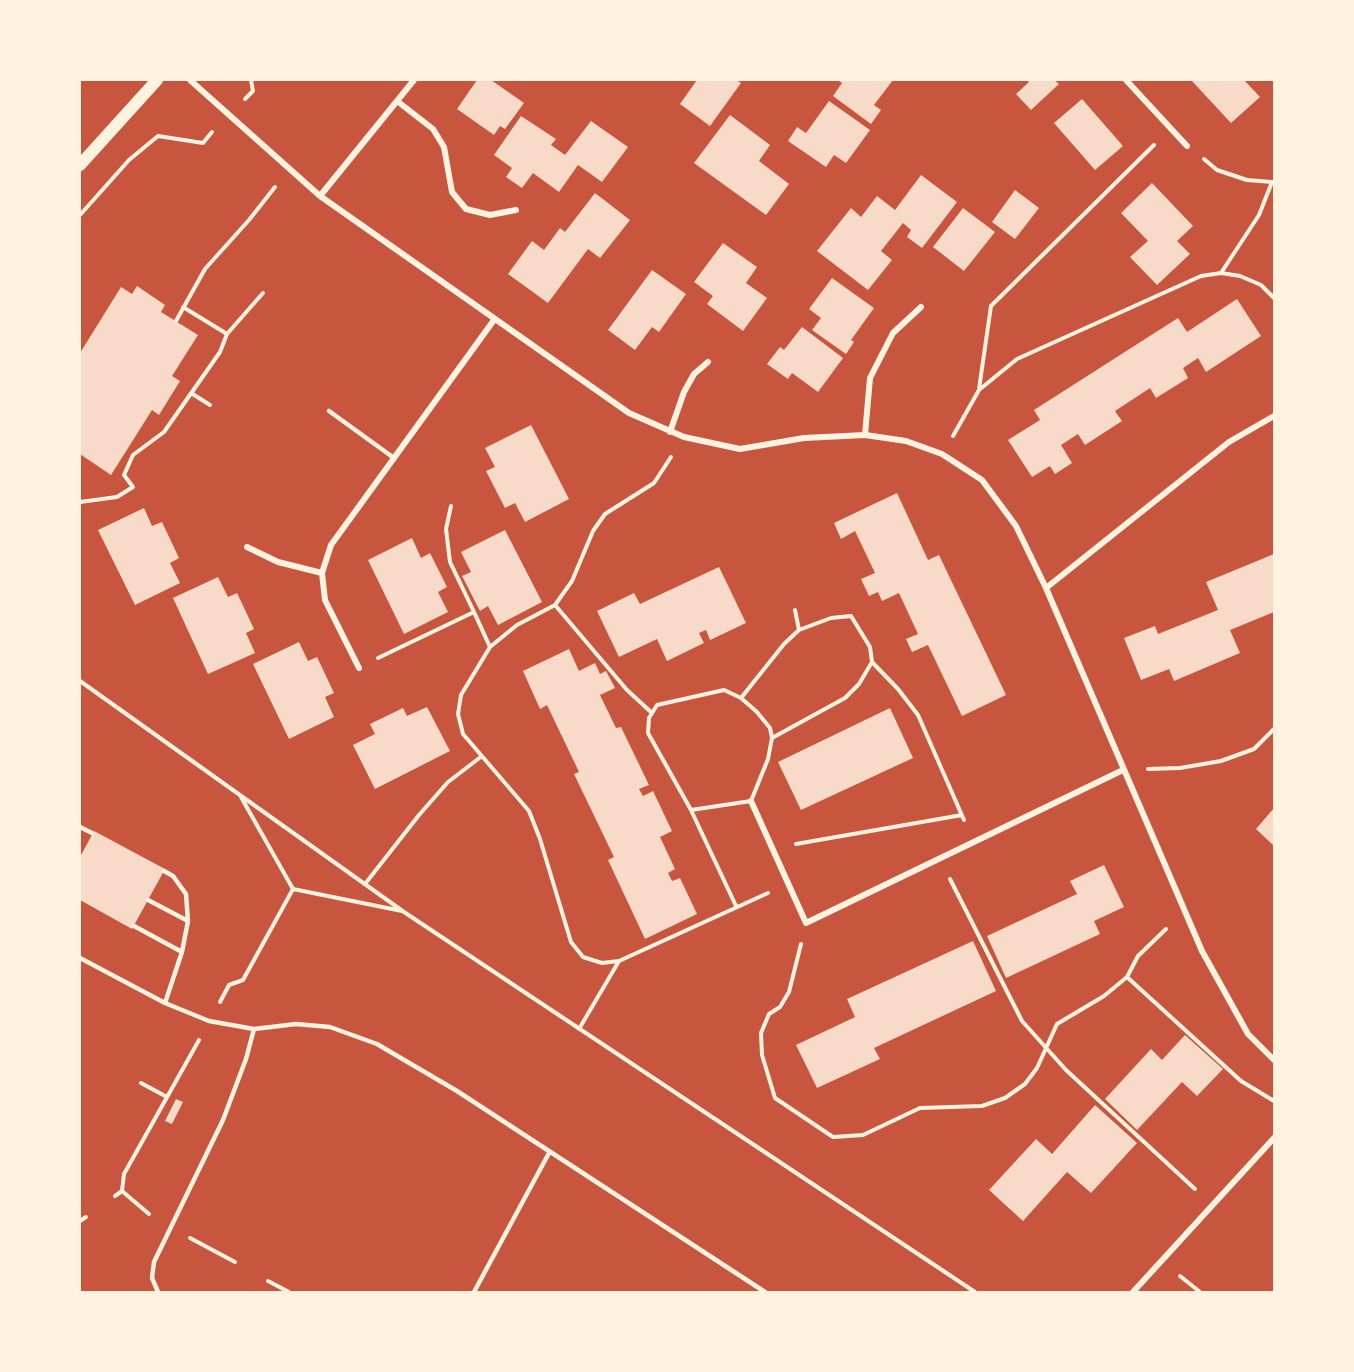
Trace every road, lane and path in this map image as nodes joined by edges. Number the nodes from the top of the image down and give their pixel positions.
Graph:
1 (157, 80) edge
2 (190, 80) edge
3 (251, 80) edge
4 (414, 80) edge
5 (1126, 80) edge
6 (248, 96) dead end
7 (398, 101) junction
8 (1171, 130) junction
9 (209, 137) dead end
10 (1187, 146) joint
11 (80, 165) edge
12 (287, 169) junction
13 (1273, 182) edge
14 (320, 196) junction
15 (516, 210) dead end
16 (80, 215) edge
17 (1221, 273) junction
18 (263, 294) dead end
19 (1275, 298) edge
20 (183, 307) junction
21 (921, 307) dead end
22 (494, 320) junction
23 (176, 321) dead end
24 (227, 334) junction
25 (708, 362) dead end
26 (979, 390) junction
27 (191, 393) junction
28 (210, 405) dead end
29 (329, 411) dead end
30 (1275, 416) edge
31 (670, 432) junction
32 (865, 435) junction
33 (684, 437) junction
34 (126, 450) dead end
35 (942, 454) junction
36 (133, 455) junction
37 (394, 458) junction
38 (80, 502) edge
39 (451, 506) dead end
40 (247, 547) dead end
41 (322, 573) junction
42 (1046, 588) junction
43 (555, 605) junction
44 (795, 610) dead end
45 (474, 612) junction
46 (799, 630) junction
47 (490, 646) junction
48 (872, 663) junction
49 (359, 668) joint
50 (80, 681) edge
51 (741, 698) junction
52 (652, 712) junction
53 (1275, 729) edge
54 (772, 738) junction
55 (482, 756) junction
56 (1123, 770) junction
57 (239, 793) junction
58 (751, 801) junction
59 (691, 810) junction
60 (962, 815) junction
61 (80, 827) edge
62 (92, 833) dead end
63 (974, 843) junction
64 (772, 848) junction
65 (941, 860) junction
66 (164, 871) dead end
67 (365, 884) junction
68 (787, 884) junction
69 (293, 889) junction
70 (148, 900) dead end
71 (736, 906) junction
72 (404, 912) junction
73 (1184, 914) junction
74 (188, 921) junction
75 (806, 923) junction
76 (134, 926) dead end
77 (182, 952) junction
78 (80, 957) edge
79 (619, 961) junction
80 (1127, 977) junction
81 (225, 994) dead end
82 (165, 1003) junction
83 (254, 1029) junction
84 (579, 1029) junction
85 (1045, 1046) junction
86 (192, 1051) dead end
87 (1275, 1060) edge
88 (141, 1083) dead end
89 (167, 1097) junction
90 (1275, 1101) edge
91 (1275, 1138) edge
92 (549, 1153) junction
93 (122, 1191) junction
94 (114, 1196) dead end
95 (1213, 1205) junction
96 (149, 1214) dead end
97 (86, 1217) dead end
98 (80, 1221) edge
99 (188, 1236) dead end
100 (235, 1262) dead end
101 (267, 1281) dead end
102 (158, 1293) edge
103 (289, 1293) edge
104 (474, 1293) edge
105 (765, 1293) edge
106 (975, 1293) edge
107 (1133, 1293) edge

1 - 11 main road
2 - 12 street
3 - 6 path
4 - 7 street
5 - 8 street
7 - 14 street
7 - 15 street
8 - 10 street
8 - 26 path
9 - 16 path
10 - 13 path
12 - 14 street
12 - 20 path
13 - 17 path
14 - 22 street
17 - 19 path
17 - 26 path
18 - 24 path
20 - 23 path
20 - 24 path
21 - 32 street
22 - 31 street
22 - 37 street
24 - 27 path
25 - 31 street
26 - 35 path
27 - 28 path
27 - 36 path
29 - 37 lane
30 - 42 street
31 - 33 street
32 - 33 street
32 - 35 street
33 - 43 path
34 - 36 path
35 - 42 street
36 - 38 path
37 - 41 street
39 - 45 path
40 - 41 street
41 - 49 street
42 - 56 street
43 - 47 path
43 - 52 path
44 - 46 path
45 - 47 path
45 - 49 path
46 - 48 path
46 - 51 path
47 - 55 path
48 - 54 path
48 - 60 path
50 - 57 path
51 - 52 path
51 - 54 path
52 - 59 path
53 - 56 path
54 - 58 path
55 - 67 path
55 - 79 path
56 - 63 street
56 - 73 street
57 - 67 path
57 - 69 path
58 - 59 path
58 - 64 street
59 - 71 path
60 - 63 path
60 - 64 path
61 - 62 lane
63 - 65 street
64 - 68 street
65 - 75 street
65 - 85 path
66 - 74 lane
67 - 72 path
68 - 71 path
68 - 75 street
69 - 72 path
69 - 81 path
70 - 74 lane
71 - 79 path
72 - 84 path
73 - 80 path
73 - 87 street
74 - 77 lane
75 - 85 path
76 - 77 lane
77 - 82 lane
78 - 82 lane
79 - 84 path
80 - 85 path
80 - 90 path
82 - 83 lane
83 - 92 lane
83 - 102 lane
84 - 106 path
85 - 95 path
86 - 89 path
88 - 89 path
89 - 93 path
91 - 95 street
92 - 104 lane
92 - 105 lane
93 - 94 path
93 - 96 path
95 - 107 street
97 - 98 path
99 - 100 path
101 - 103 path

